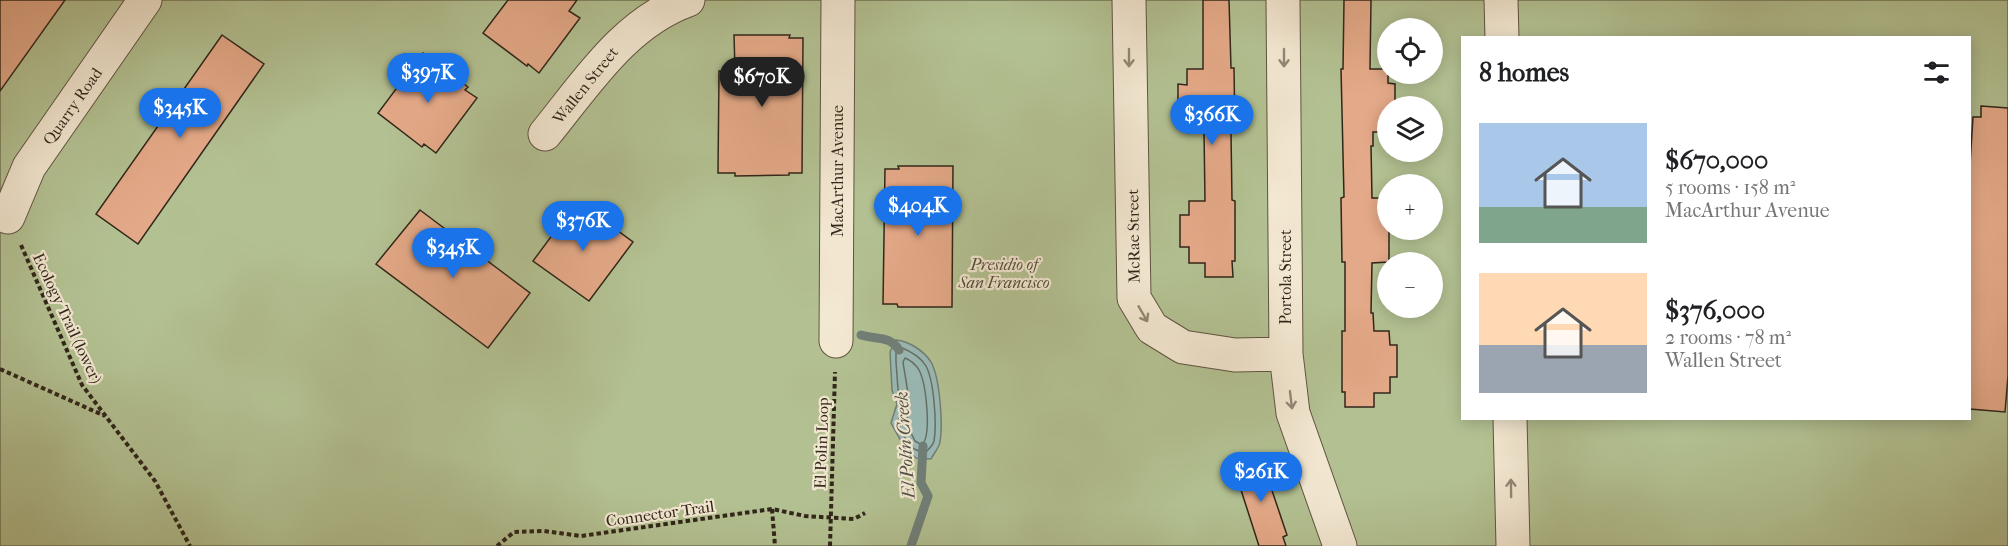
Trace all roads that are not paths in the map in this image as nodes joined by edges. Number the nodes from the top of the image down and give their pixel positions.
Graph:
1 (145, 0) edge
2 (688, 0) edge
3 (838, 0) edge
4 (1129, 0) edge
5 (1284, 0) edge
6 (1501, 0) edge
7 (1502, 36) edge
8 (545, 134) dead end
9 (8, 217) road end
10 (836, 341) road end
11 (1286, 354) junction
12 (1510, 420) edge
13 (1340, 546) edge
14 (1513, 546) edge

1 - 9 street, Quarry Road
2 - 8 street, Wallen Street
3 - 10 street, MacArthur Avenue
4 -> 11 street, McRae Street
5 -> 11 street, Portola Street
6 - 7 street
11 -> 13 street, Portola Street
14 -> 12 street

